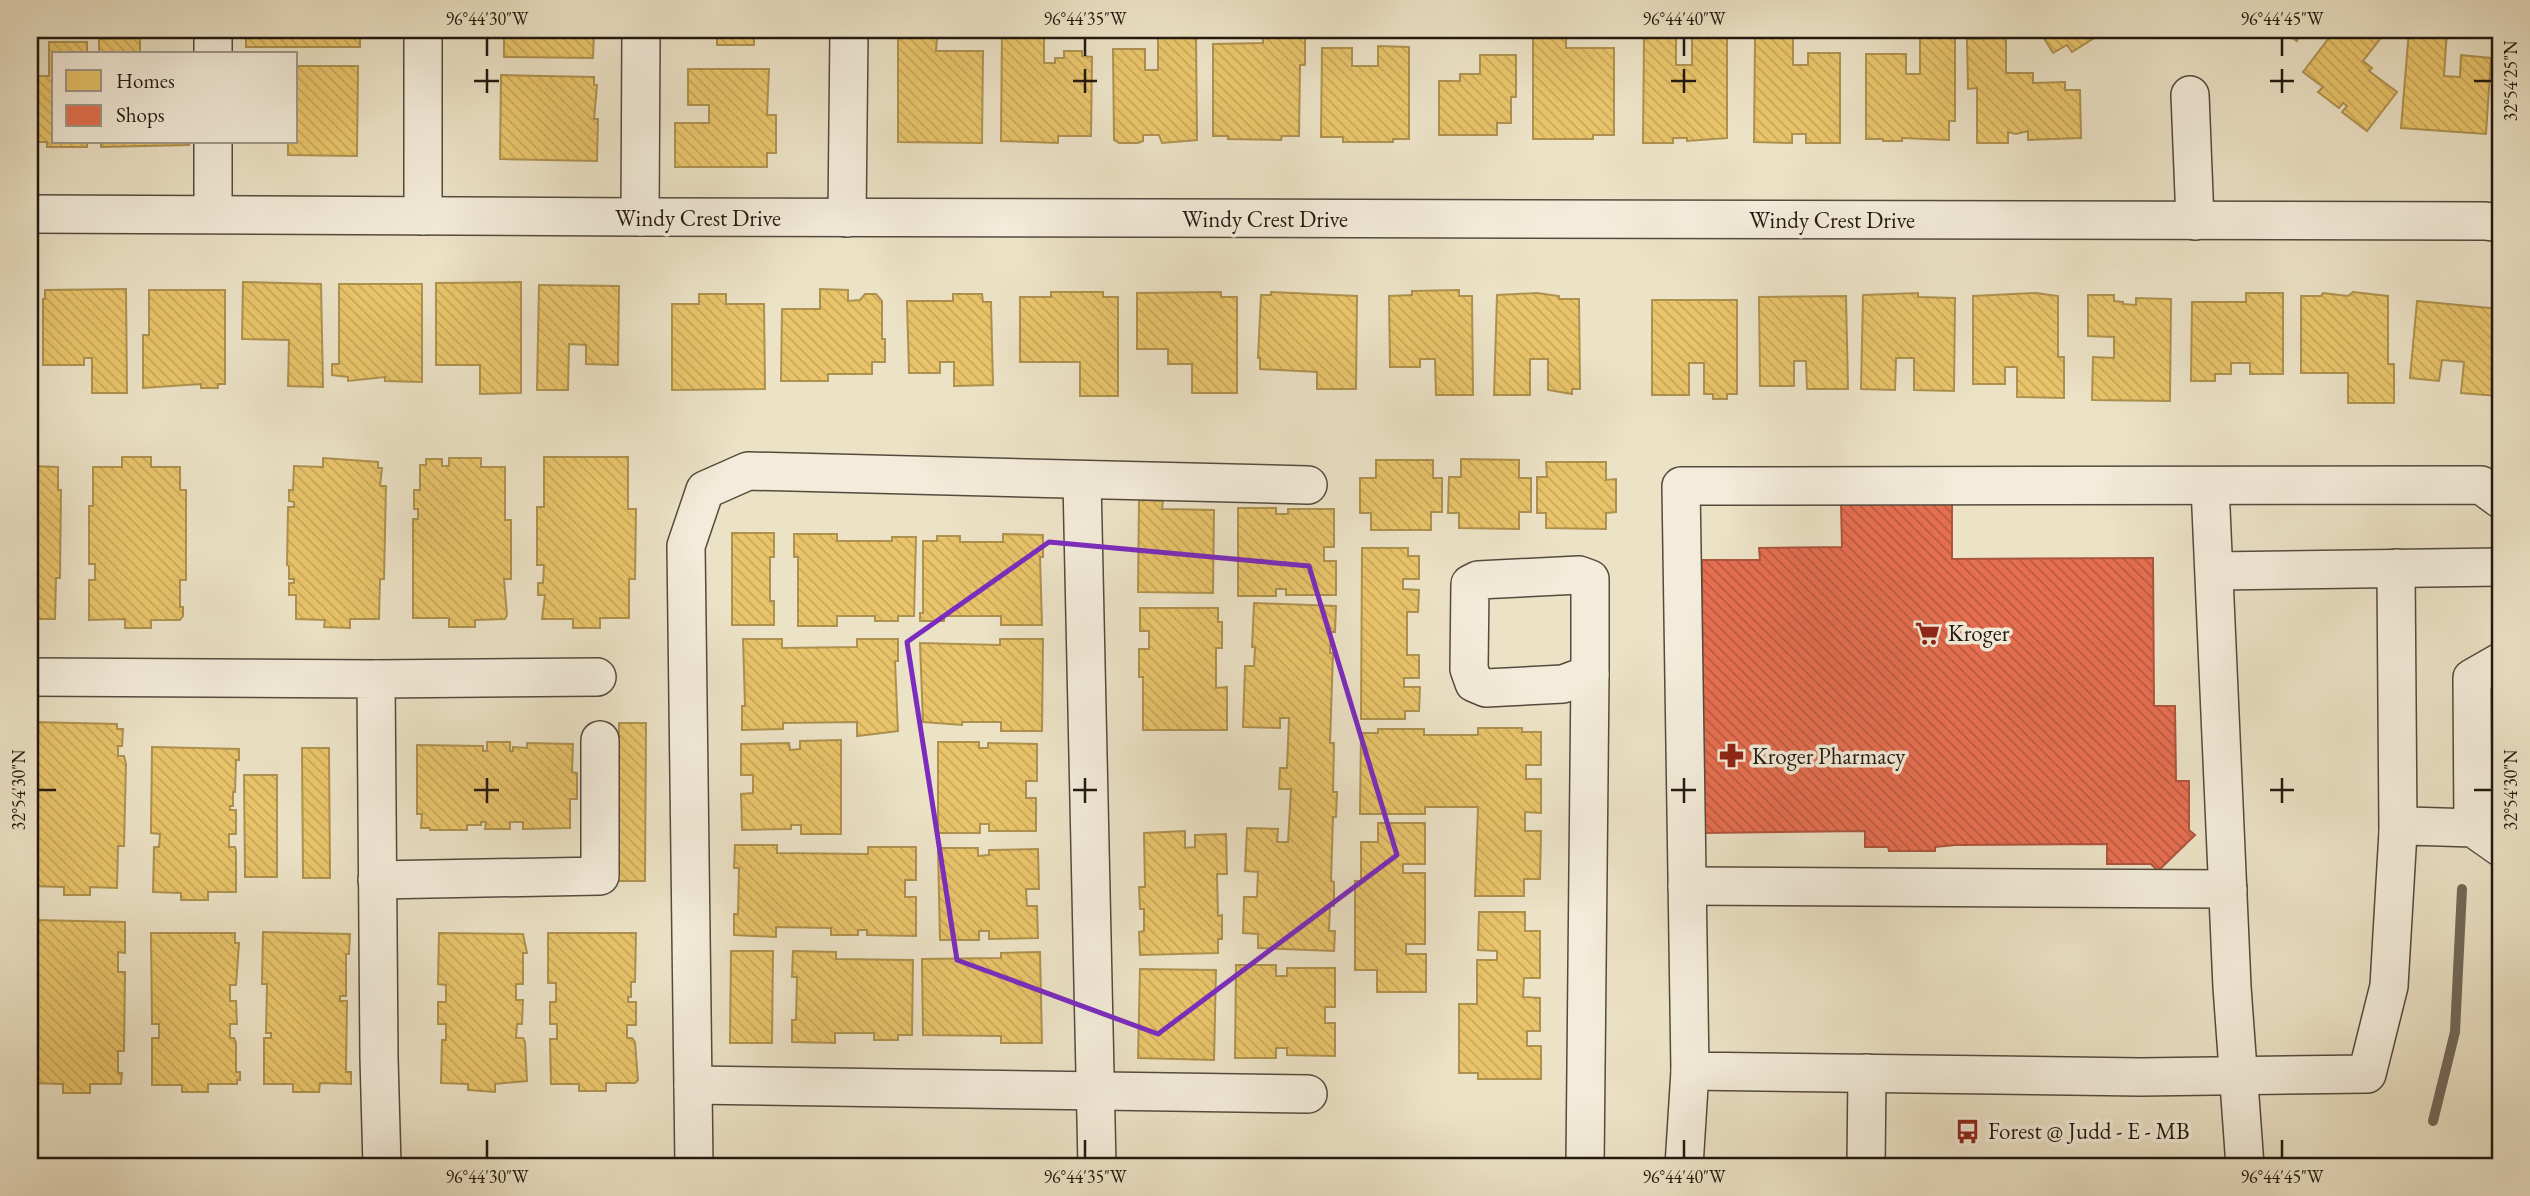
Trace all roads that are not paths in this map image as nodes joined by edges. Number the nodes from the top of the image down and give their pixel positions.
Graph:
1 (213, 30) edge
2 (423, 30) edge
3 (640, 30) edge
4 (849, 30) edge
5 (213, 52) edge
6 (2190, 95) dead end
7 (213, 144) edge
8 (30, 214) edge
9 (213, 214) junction
10 (423, 216) junction
11 (640, 218) junction
12 (847, 218) junction
13 (2195, 220) junction
14 (2500, 223) edge
15 (1082, 481) junction
16 (1308, 485) dead end
17 (2210, 486) junction
18 (2500, 499) edge
19 (2500, 567) edge
20 (2396, 568) junction
21 (2215, 571) junction
22 (2500, 662) edge
23 (1590, 674) dead end
24 (30, 677) edge
25 (597, 677) dead end
26 (376, 679) junction
27 (600, 740) dead end
28 (2398, 832) junction
29 (2486, 837) edge
30 (377, 880) junction
31 (1687, 886) junction
32 (2228, 889) junction
33 (1690, 1071) junction
34 (1867, 1073) junction
35 (2237, 1074) junction
36 (693, 1085) junction
37 (1094, 1089) junction
38 (1308, 1094) dead end
39 (382, 1166) edge
40 (694, 1166) edge
41 (1097, 1166) edge
42 (1585, 1166) edge
43 (1684, 1166) edge
44 (1866, 1166) edge
45 (2245, 1166) edge

1 - 5 street
2 - 10 street
3 - 11 street
4 - 12 street
6 - 13 street
7 - 9 street
8 - 9 street, Windy Crest Drive
9 - 10 street, Windy Crest Drive
10 - 11 street, Windy Crest Drive
11 - 12 street, Windy Crest Drive
12 - 13 street, Windy Crest Drive
13 - 14 street, Windy Crest Drive
15 - 16 street
15 - 36 street
15 - 37 street
17 - 18 street
17 - 21 street
17 - 31 street
19 - 20 street
20 - 21 street
20 - 28 street
21 - 32 street
22 - 29 street
23 - 42 street
24 - 26 street
25 - 26 street
26 - 30 street
27 - 30 street
28 - 29 street
28 - 35 street
30 - 39 street
31 - 32 street
31 - 33 street
32 - 35 street
33 - 34 street
33 - 43 street
34 - 35 street
34 - 44 street
35 - 45 street
36 - 37 street
36 - 40 street
37 - 38 street
37 - 41 street

